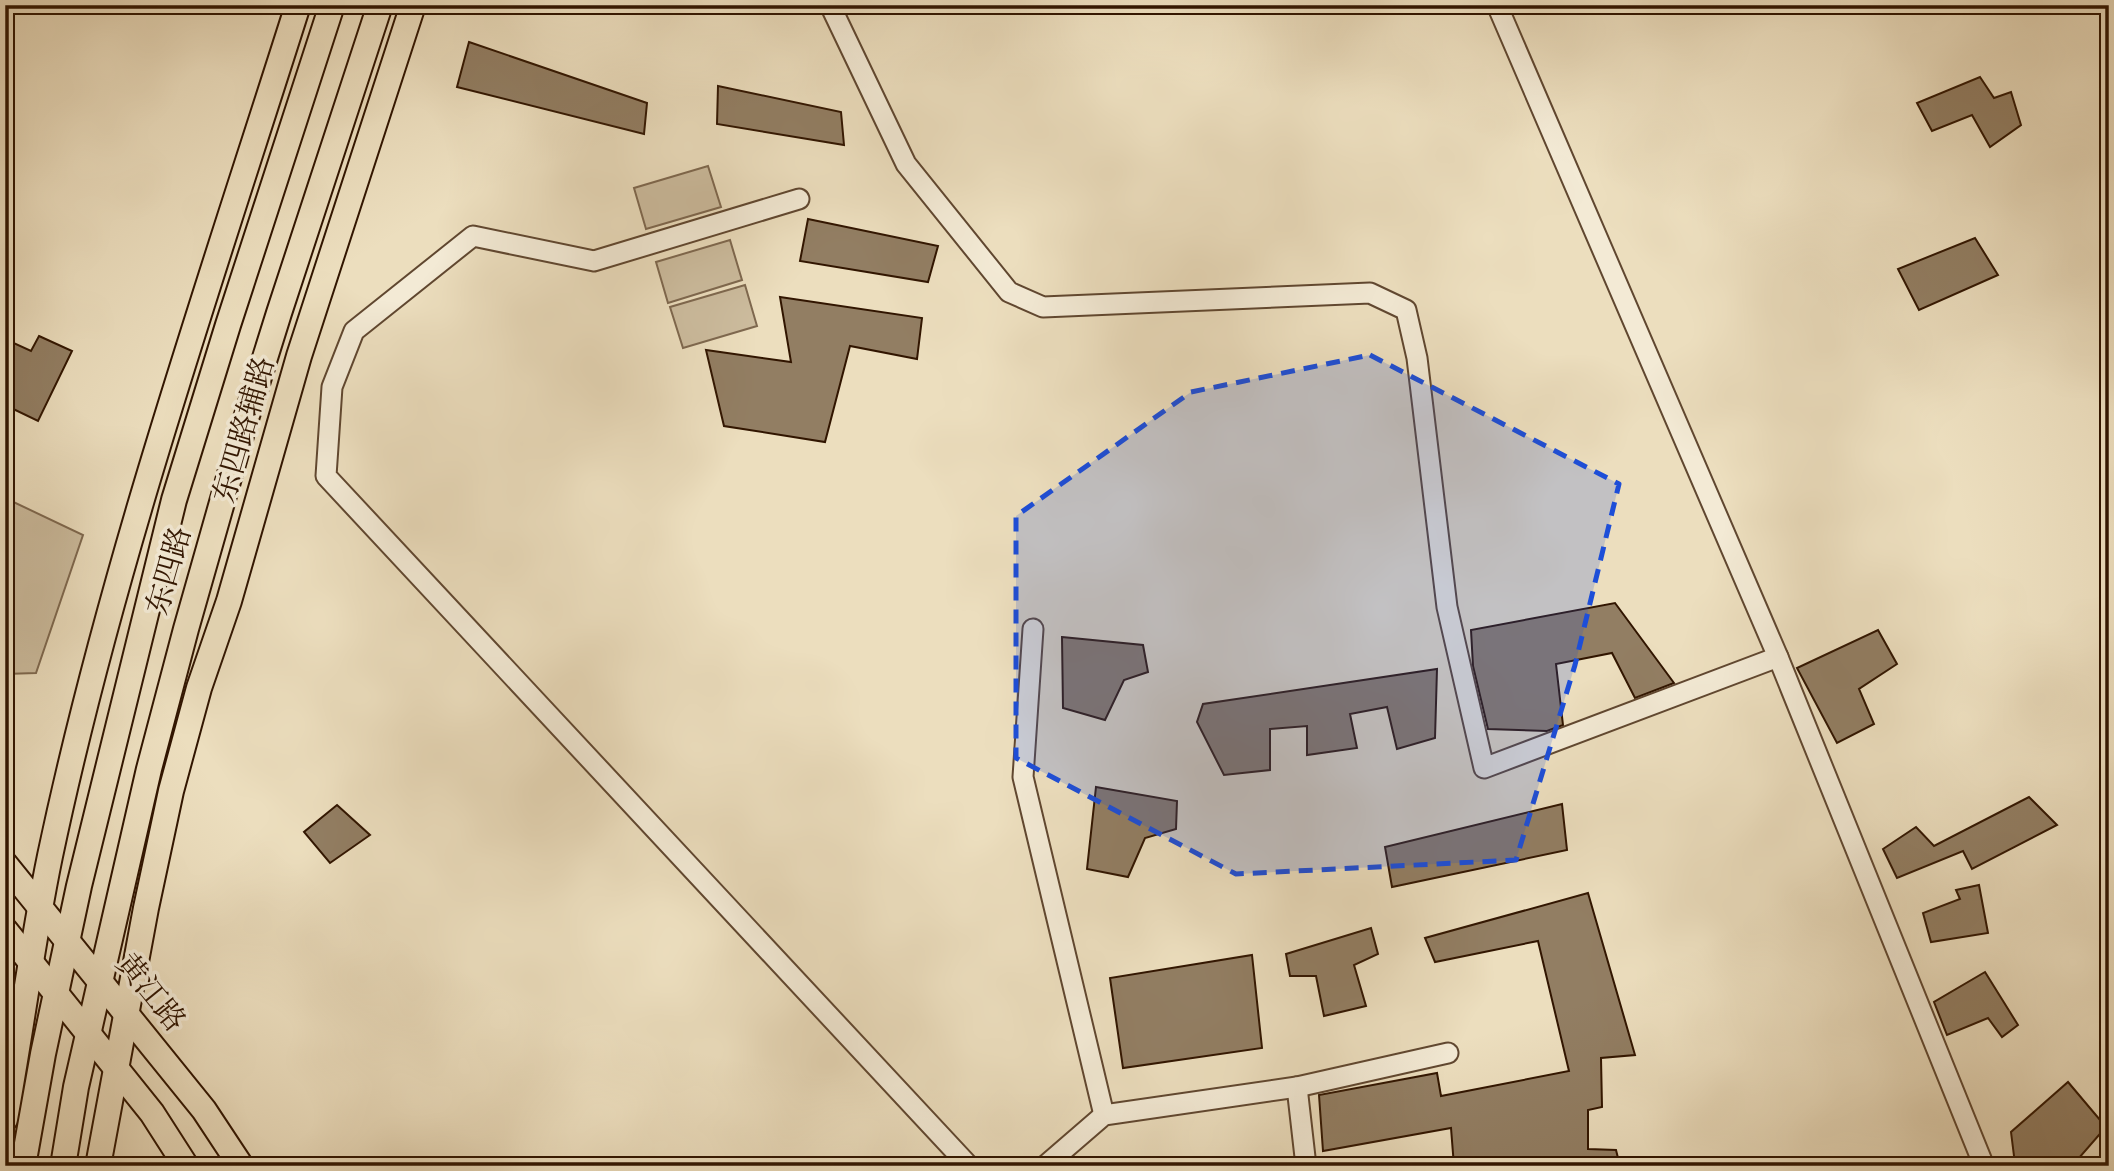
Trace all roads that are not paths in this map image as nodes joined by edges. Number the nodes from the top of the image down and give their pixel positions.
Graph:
1 (298, 5) edge
2 (332, 5) edge
3 (380, 5) edge
4 (413, 5) edge
5 (830, 5) edge
6 (1497, 5) edge
7 (799, 199) dead end
8 (1034, 629) dead end
9 (1778, 657) junction
10 (5, 864) edge
11 (41, 910) junction
12 (5, 930) edge
13 (67, 941) junction
14 (32, 963) junction
15 (101, 981) junction
16 (56, 993) junction
17 (126, 1013) junction
18 (89, 1033) junction
19 (1448, 1053) dead end
20 (116, 1067) junction
21 (1297, 1087) junction
22 (1104, 1115) junction
23 (5, 1119) edge
24 (23, 1166) edge
25 (63, 1166) edge
26 (98, 1166) edge
27 (186, 1166) edge
28 (241, 1166) edge
29 (969, 1166) edge
30 (1045, 1166) edge
31 (1306, 1166) edge
32 (1984, 1166) edge

1 - 11 main road
2 - 13 main road, 东四路
3 - 15 main road, 东四路
4 - 17 main road, 东四路辅路
5 - 9 street
6 - 9 street
7 - 29 street
8 - 22 street
9 - 32 street
10 - 11 main road, 黄江路
11 - 13 main road, 黄江路
11 - 14 main road
12 - 14 main road
13 - 15 main road, 黄江路
13 - 16 main road, 东四路
14 - 16 main road
14 - 23 main road
15 - 17 main road, 黄江路
15 - 18 main road, 东四路
16 - 18 main road
16 - 24 main road, 东四路
17 - 20 main road, 东四路辅路
17 - 28 main road, 黄江路
18 - 20 main road
18 - 25 main road, 东四路
19 - 21 street
20 - 26 main road, 东四路辅路
20 - 27 main road
21 - 22 street
21 - 31 street
22 - 30 street

